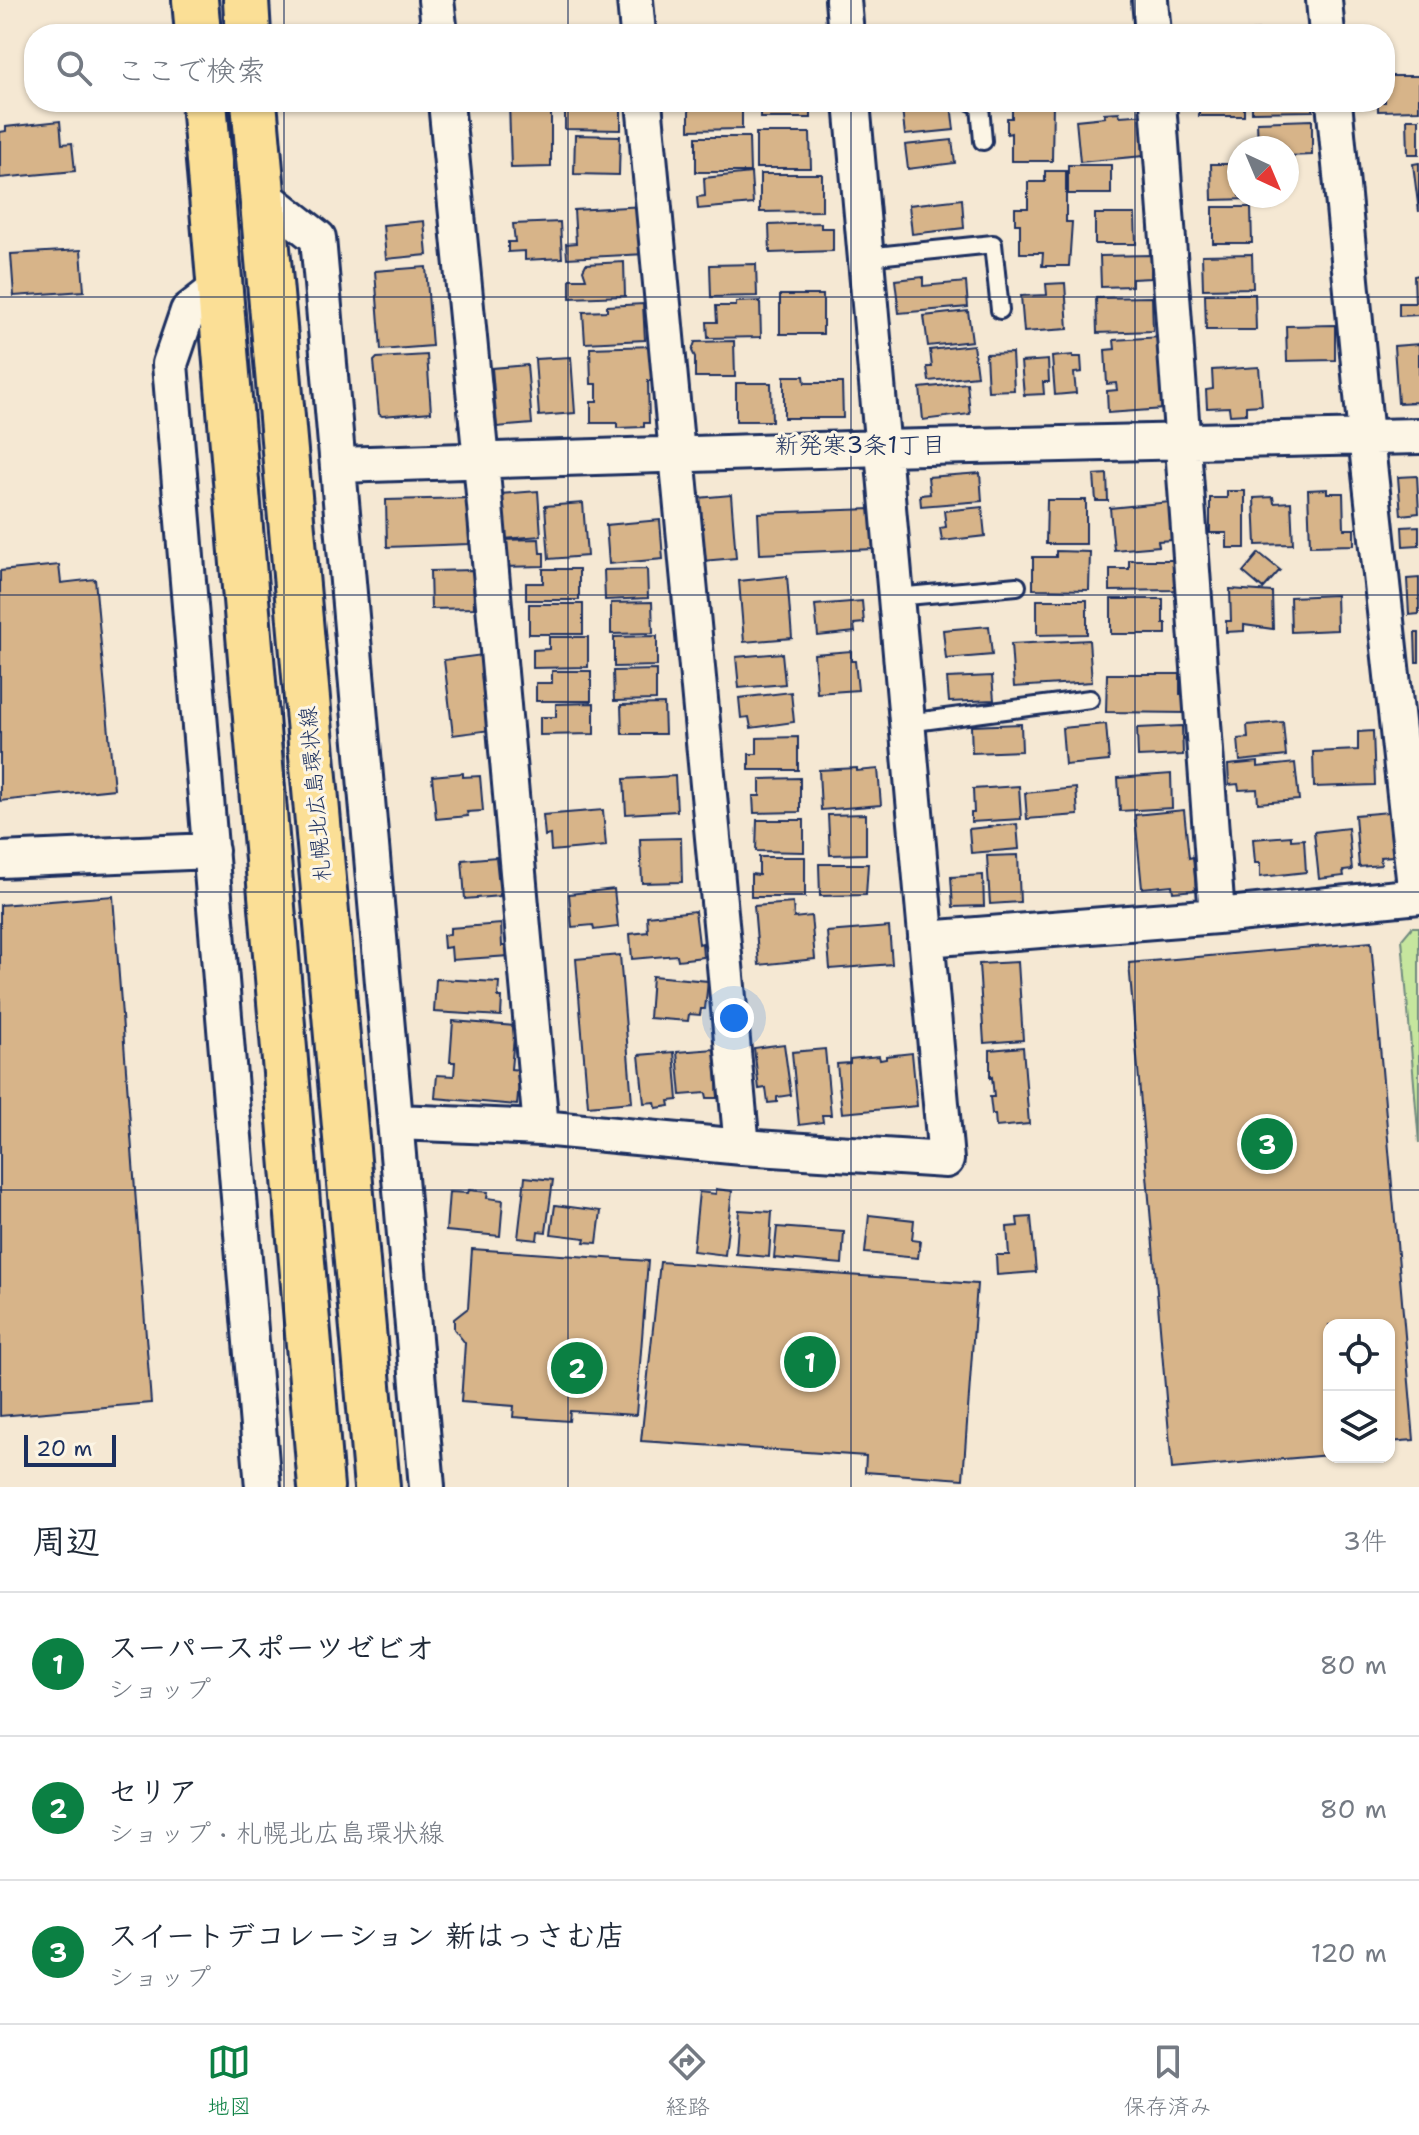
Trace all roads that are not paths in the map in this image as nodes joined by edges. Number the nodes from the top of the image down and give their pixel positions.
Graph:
1 (195, 0) edge
2 (246, 0) edge
3 (436, 0) edge
4 (635, 0) edge
5 (843, 0) edge
6 (1150, 0) edge
7 (1324, 0) edge
8 (197, 24) edge
9 (247, 24) edge
10 (439, 24) edge
11 (637, 24) edge
12 (845, 24) edge
13 (1152, 24) edge
14 (1326, 24) edge
15 (205, 112) edge
16 (255, 112) edge
17 (447, 112) edge
18 (645, 112) edge
19 (858, 112) edge
20 (981, 112) edge
21 (1159, 112) edge
22 (1335, 112) edge
23 (983, 141) dead end
24 (263, 195) junction
25 (866, 257) junction
26 (219, 287) junction
27 (1000, 310) dead end
28 (1419, 436) edge
29 (1366, 437) junction
30 (1184, 441) junction
31 (883, 448) junction
32 (678, 454) junction
33 (481, 461) junction
34 (338, 465) junction
35 (1017, 586) dead end
36 (896, 597) junction
37 (1090, 699) dead end
38 (907, 723) junction
39 (211, 851) junction
40 (0, 860) edge
41 (1417, 896) edge
42 (1217, 916) junction
43 (926, 939) junction
44 (396, 1122) junction
45 (541, 1128) junction
46 (742, 1147) junction
47 (263, 1487) edge
48 (321, 1487) edge
49 (377, 1487) edge
50 (427, 1487) edge

1 - 8 main road
2 - 9 main road
3 - 10 street
4 - 11 street
5 - 12 street
6 - 13 street
7 - 14 street
15 - 26 main road
16 - 24 main road, 札幌北広島環状線
17 - 33 street
18 - 32 street
19 - 25 street
20 - 23 lane
21 - 30 street
22 - 29 street
24 - 34 street
24 - 49 main road, 札幌北広島環状線
25 - 27 lane
25 - 31 street
26 - 39 street
26 - 48 main road
28 - 29 street
29 - 30 street
29 - 41 street
30 - 31 street
30 - 42 street
31 - 32 street
31 - 36 street
32 - 33 street
32 - 46 street
33 - 34 street
33 - 45 street
34 - 44 street
35 - 36 lane
36 - 38 street
37 - 38 lane
38 - 43 street
39 - 40 street
39 - 47 street
41 - 42 street
42 - 43 street
43 - 46 street
44 - 45 street
44 - 50 street
45 - 46 street

